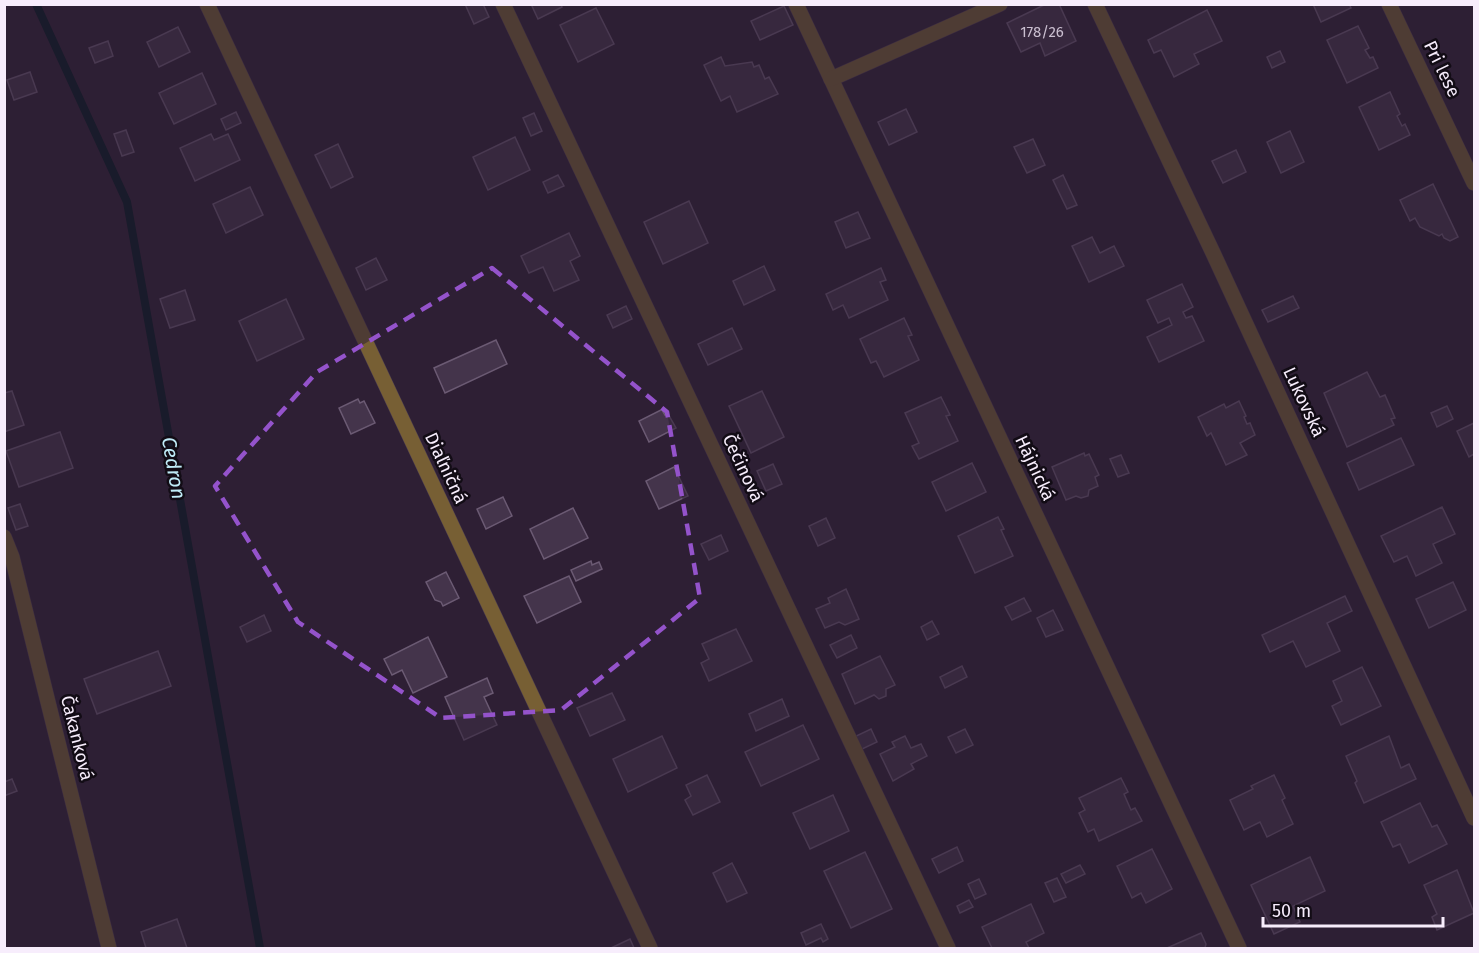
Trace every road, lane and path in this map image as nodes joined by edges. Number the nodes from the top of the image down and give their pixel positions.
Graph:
1 (207, 4) edge
2 (503, 4) edge
3 (796, 4) edge
4 (1000, 4) edge
5 (1095, 4) edge
6 (1389, 4) edge
7 (831, 79) junction
8 (1474, 183) edge
9 (4, 537) edge
10 (1474, 818) edge
11 (109, 948) edge
12 (650, 948) edge
13 (948, 948) edge
14 (1239, 948) edge

1 - 12 street, Diaľničná
2 - 13 street, Čečinová
3 - 7 street, Hájnická
4 - 7 street
5 - 10 street, Lukovská
6 - 8 street, Pri lese
7 - 14 street, Hájnická
9 - 11 street, Čakanková

